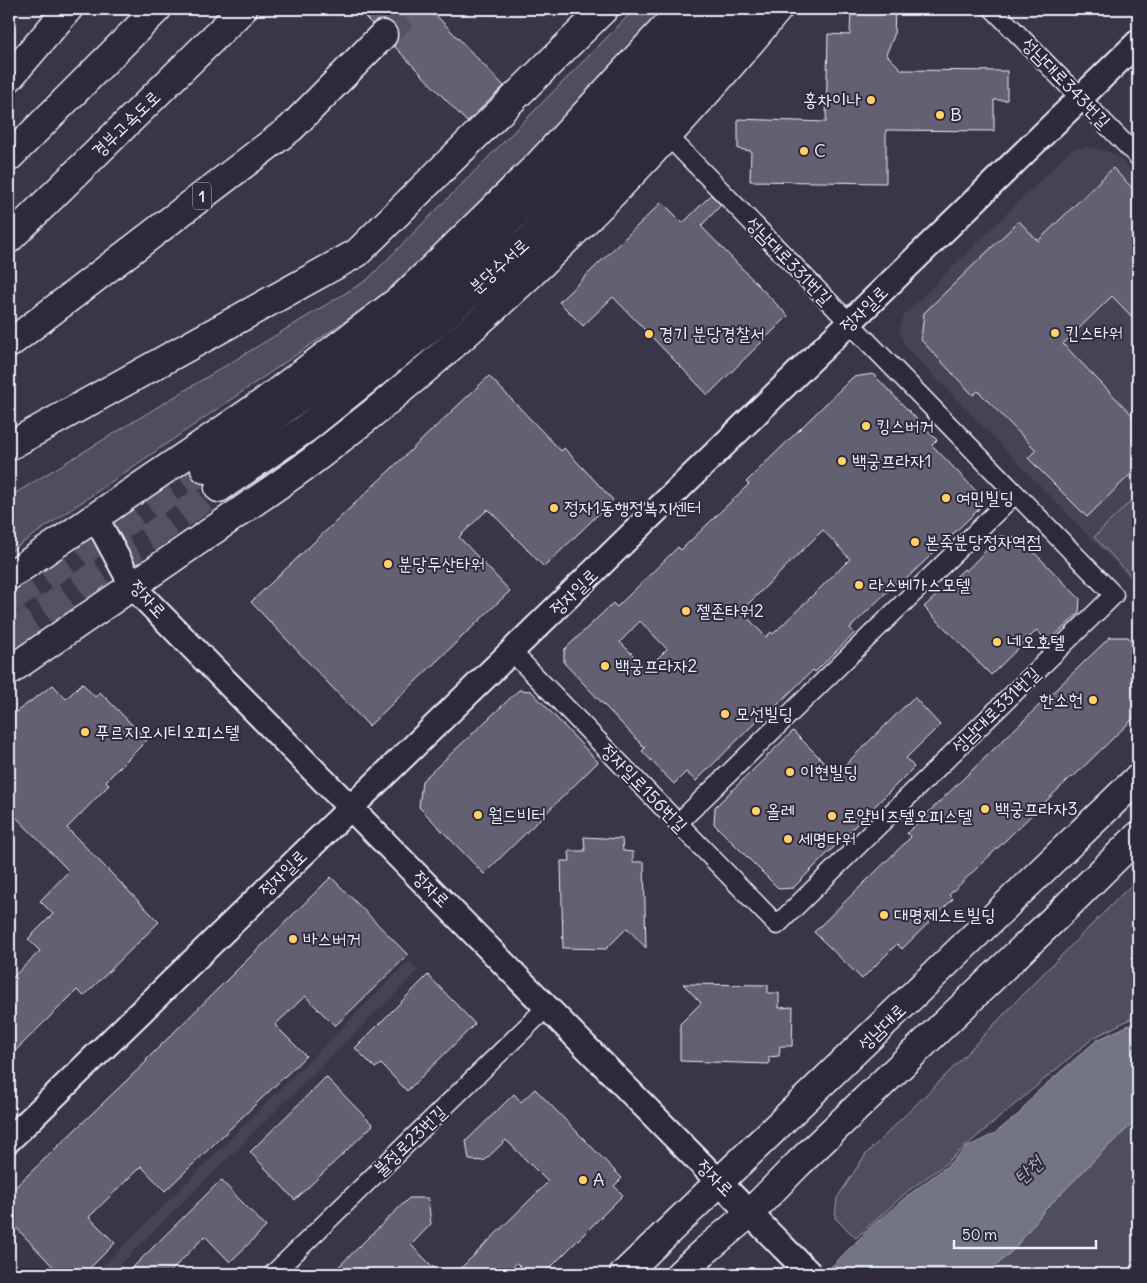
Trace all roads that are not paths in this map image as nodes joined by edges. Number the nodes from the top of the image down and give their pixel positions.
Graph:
1 (68, 9) edge
2 (157, 9) edge
3 (243, 9) edge
4 (604, 9) edge
5 (682, 9) edge
6 (718, 9) edge
7 (746, 9) edge
8 (778, 9) edge
9 (993, 9) edge
10 (383, 35) tunnel mouth
11 (1138, 42) edge
12 (9, 78) edge
13 (1081, 98) junction
14 (668, 136) junction
15 (9, 157) edge
16 (1138, 157) edge
17 (9, 239) edge
18 (850, 324) junction
19 (9, 344) edge
20 (9, 446) edge
21 (1014, 494) junction
22 (96, 518) junction
23 (9, 576) edge
24 (133, 587) junction
25 (512, 652) junction
26 (9, 671) edge
27 (1138, 778) edge
28 (351, 806) junction
29 (678, 823) junction
30 (1138, 836) edge
31 (777, 925) joint
32 (547, 1007) junction
33 (9, 1140) edge
34 (720, 1184) junction
35 (750, 1213) junction
36 (273, 1274) edge
37 (624, 1274) edge
38 (680, 1274) edge
39 (810, 1274) edge

1 - 12 main road
2 - 15 main road
3 - 17 main road, 경부고속도로
4 - 20 main road
5 - 22 main road
6 - 7 main road, 분당수서로
8 - 14 main road
9 - 13 street, 성남대로343번길
10 - 19 main road, 1
11 - 13 street, 정자일로
13 - 16 street, 성남대로343번길
13 - 18 street, 정자일로
14 - 18 street, 성남대로331번길
14 - 24 main road
18 - 21 street, 성남대로331번길
18 - 25 street, 정자일로
21 - 29 street
21 - 31 street, 성남대로331번길
22 - 23 main road
22 - 24 street, 정자로
24 - 26 main road
24 - 28 street, 정자로
25 - 28 street, 정자일로
25 - 29 street, 정자일로156번길
27 - 34 main road, 성남대로
28 - 32 street, 정자로
28 - 33 street, 정자일로
29 - 31 street, 정자일로156번길
30 - 35 main road
32 - 34 street, 정자로
32 - 36 street, 불정로23번길
34 - 35 street, 정자로
34 - 37 main road, 성남대로
35 - 38 main road
35 - 39 street, 정자로, bridge

